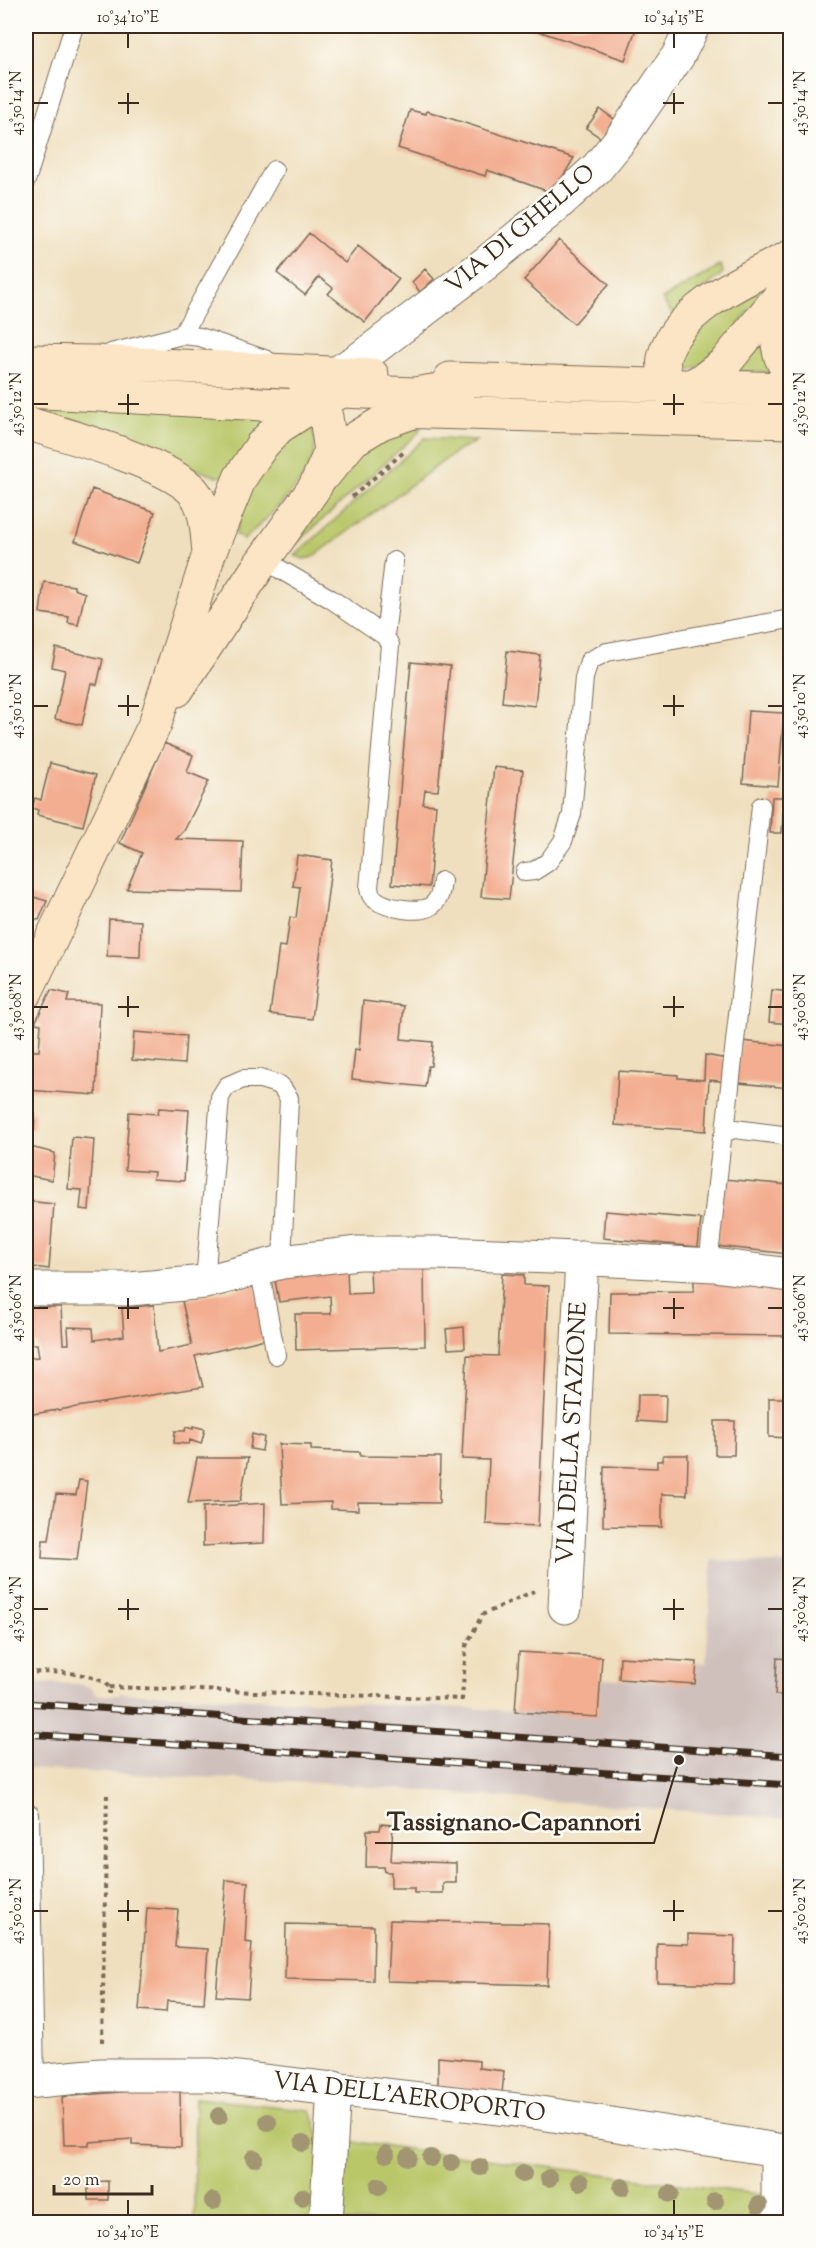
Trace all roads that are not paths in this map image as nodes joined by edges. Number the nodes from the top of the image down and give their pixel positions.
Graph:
1 (74, 26) edge
2 (693, 26) edge
3 (274, 170) dead end
4 (26, 181) edge
5 (790, 257) edge
6 (790, 284) edge
7 (694, 312) junction
8 (182, 335) junction
9 (26, 361) edge
10 (86, 362) junction
11 (300, 372) junction
12 (790, 372) edge
13 (337, 373) junction
14 (471, 380) junction
15 (599, 382) junction
16 (679, 388) junction
17 (790, 388) edge
18 (26, 391) edge
19 (316, 406) junction
20 (790, 407) edge
21 (413, 412) junction
22 (535, 416) junction
23 (790, 422) edge
24 (26, 423) edge
25 (315, 487) junction
26 (209, 554) junction
27 (264, 560) junction
28 (394, 561) dead end
29 (790, 619) edge
30 (385, 636) junction
31 (154, 724) junction
32 (761, 806) dead end
33 (525, 872) dead end
34 (442, 881) dead end
35 (26, 992) edge
36 (725, 1132) junction
37 (790, 1136) edge
38 (582, 1258) junction
39 (270, 1264) junction
40 (708, 1265) junction
41 (790, 1275) edge
42 (205, 1282) junction
43 (26, 1289) edge
44 (276, 1355) dead end
45 (566, 1592) road end
46 (30, 1814) dead end
47 (30, 2082) edge
48 (334, 2088) junction
49 (784, 2151) edge
50 (326, 2223) edge
51 (778, 2223) edge

1 - 4 lane
2 - 13 street, VIA DI GHELLO
3 - 8 lane
5 - 7 street
6 - 12 street
6 - 16 street
7 - 15 street
7 - 16 street
8 - 10 lane
8 - 11 lane
9 - 10 street
10 - 11 street
10 - 19 street
11 - 13 street
13 - 14 street
14 - 15 street
14 - 19 street
15 - 16 street
16 - 17 street
16 - 20 street
16 - 22 street
18 - 19 street
19 - 21 street
19 - 25 street
19 - 26 street
21 - 22 street
21 - 25 street
22 - 23 street
24 - 26 street
25 - 27 street
26 - 31 street
27 - 30 lane
27 - 31 street
28 - 30 lane
29 - 33 lane
30 - 34 lane
31 - 35 street
32 - 36 lane
36 - 37 lane
36 - 40 lane
38 - 39 street
38 - 40 street
38 - 45 street, VIA DELLA STAZIONE
39 - 42 street
39 - 42 lane
39 - 44 lane
40 - 41 street
42 - 43 street
46 - 47 lane
47 - 48 street, VIA DELL'AEROPORTO
48 - 49 street, VIA DELL'AEROPORTO
48 - 50 street
49 - 51 street

